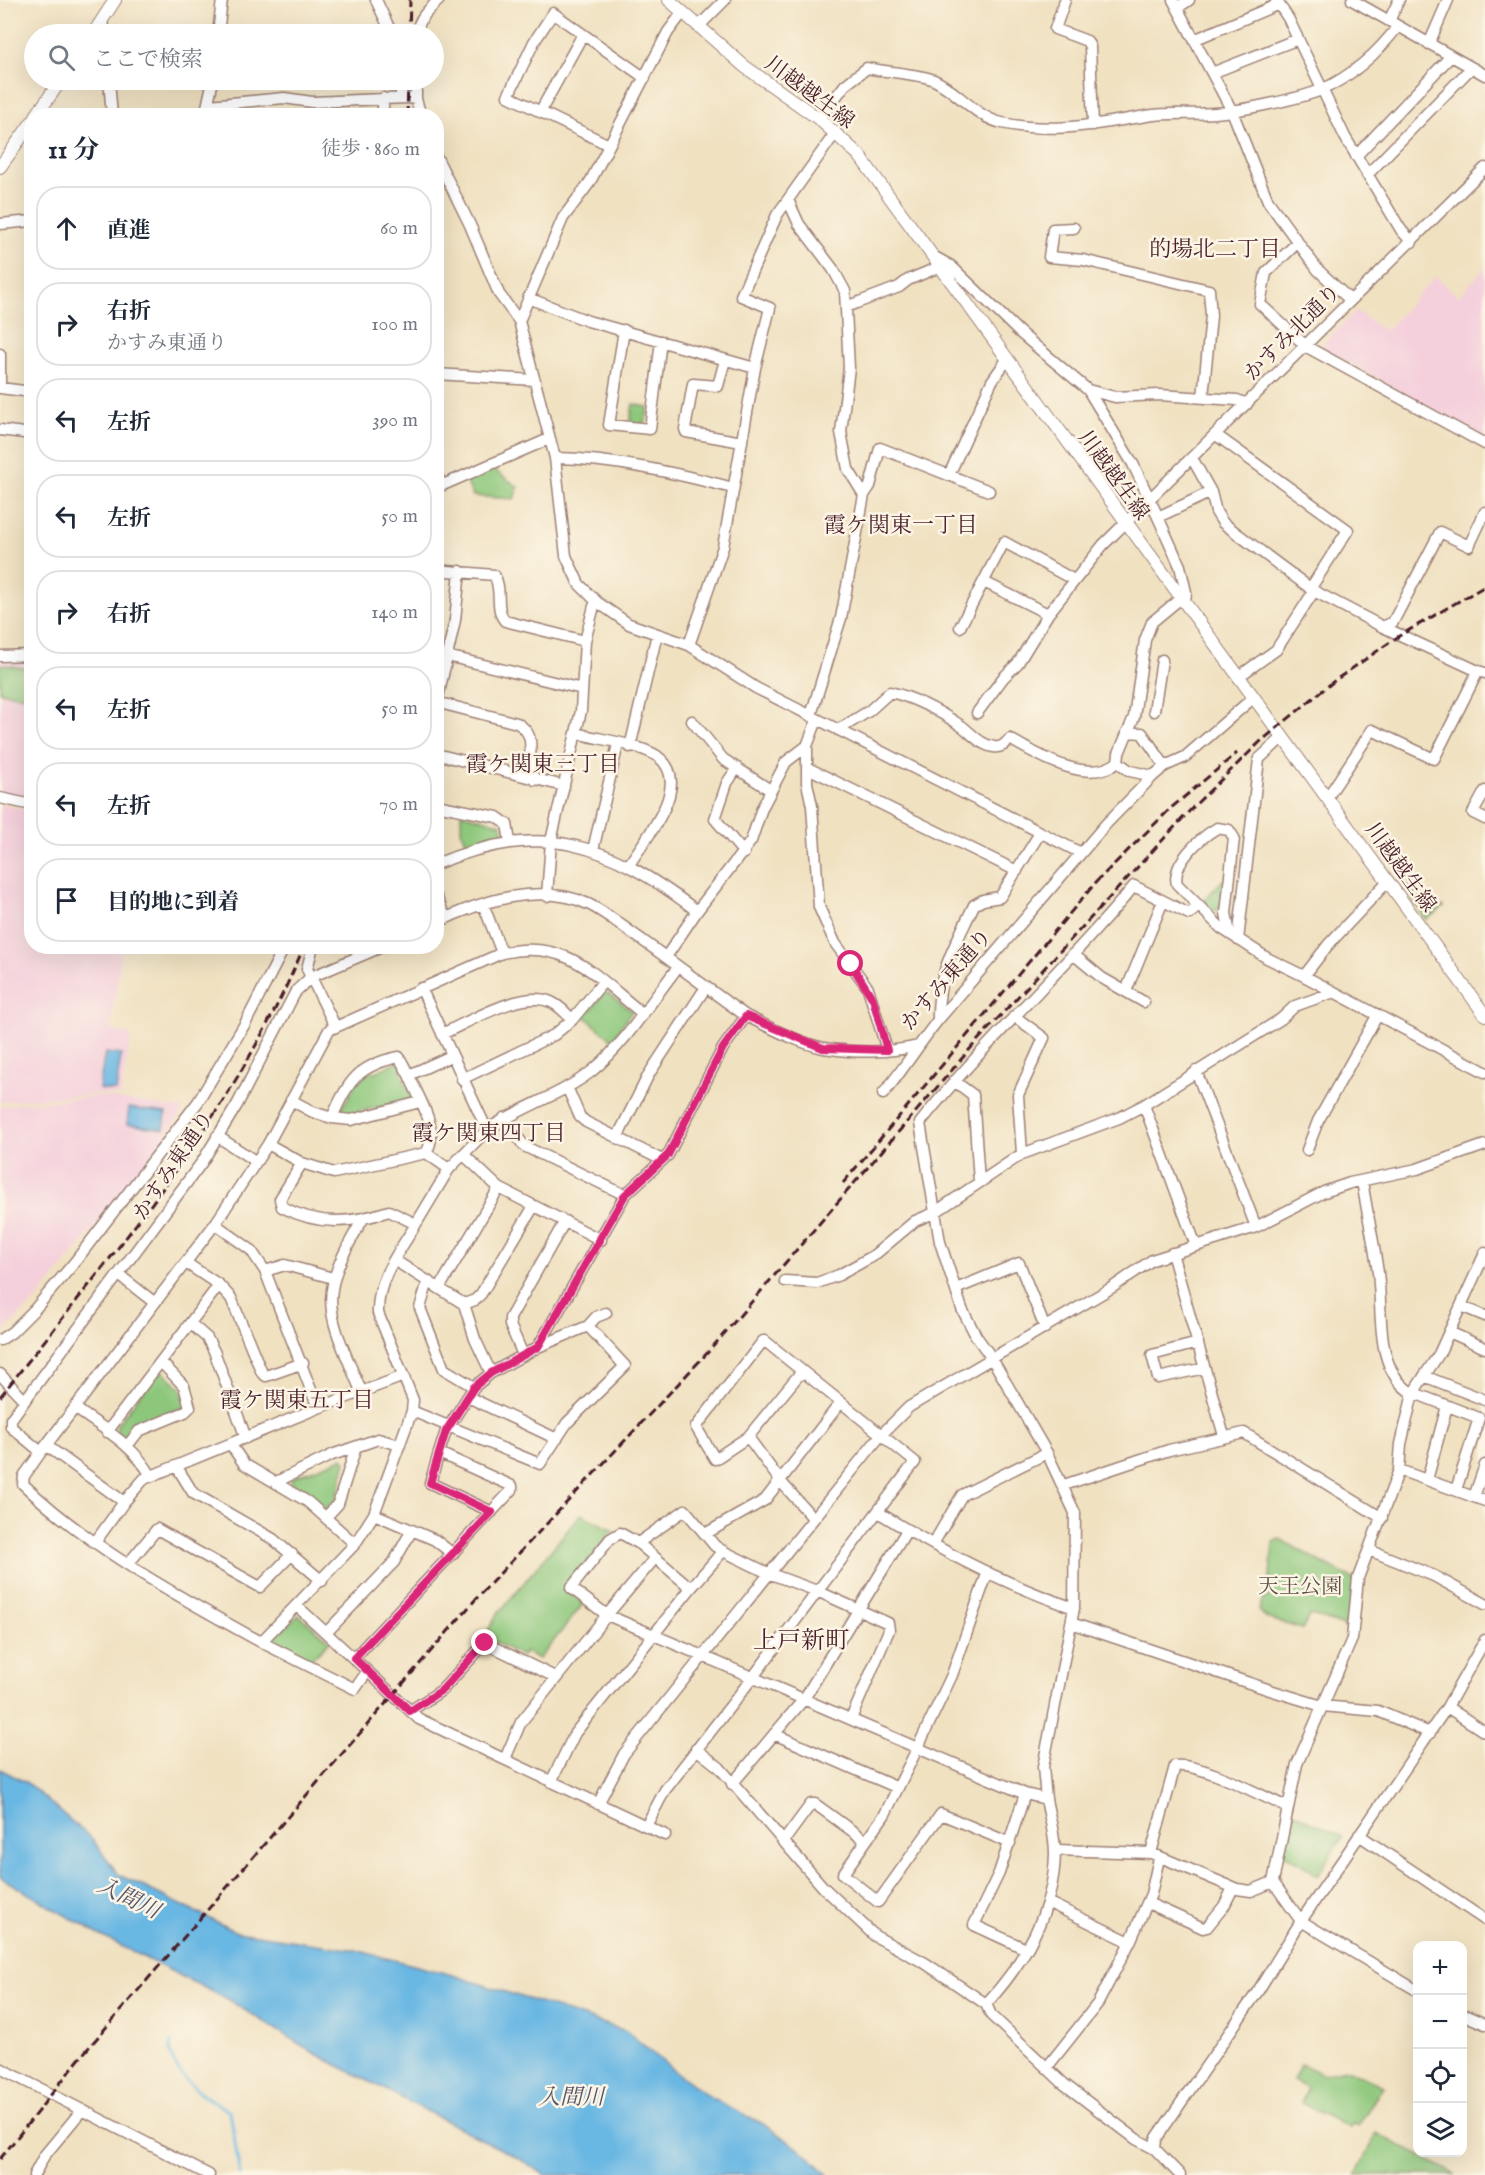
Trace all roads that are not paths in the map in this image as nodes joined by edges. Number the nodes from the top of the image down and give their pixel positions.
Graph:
1 (115, 0) edge
2 (222, 0) edge
3 (376, 0) edge
4 (440, 0) edge
5 (669, 0) edge
6 (725, 0) edge
7 (1065, 0) edge
8 (1189, 0) edge
9 (1352, 0) edge
10 (1399, 0) edge
11 (1448, 0) edge
12 (1277, 2) edge
13 (1175, 4) edge
14 (683, 12) junction
15 (102, 22) edge
16 (219, 24) edge
17 (387, 24) edge
18 (419, 24) edge
19 (1394, 24) junction
20 (698, 27) junction
21 (582, 36) junction
22 (1196, 39) junction
23 (1298, 39) junction
24 (1429, 44) junction
25 (1451, 56) junction
26 (1471, 68) junction
27 (1484, 72) edge
28 (1212, 73) junction
29 (645, 78) junction
30 (55, 90) edge
31 (110, 90) edge
32 (211, 90) edge
33 (401, 90) edge
34 (416, 90) edge
35 (1321, 90) junction
36 (383, 98) junction
37 (401, 98) junction
38 (416, 99) junction
39 (42, 108) edge
40 (111, 108) edge
41 (207, 108) edge
42 (220, 108) edge
43 (383, 108) edge
44 (419, 108) edge
45 (1232, 111) junction
46 (540, 112) junction
47 (819, 119) junction
48 (1093, 125) junction
49 (836, 132) junction
50 (24, 133) edge
51 (609, 145) junction
52 (1356, 156) junction
53 (0, 167) edge
54 (1485, 168) edge
55 (444, 174) edge
56 (1367, 175) junction
57 (788, 200) junction
58 (24, 222) edge
59 (0, 224) edge
60 (1074, 228) dead end
61 (1412, 242) junction
62 (1297, 243) junction
63 (936, 261) junction
64 (528, 298) junction
65 (1350, 300) junction
66 (846, 307) junction
67 (519, 321) junction
68 (624, 330) junction
69 (661, 341) junction
70 (1307, 347) junction
71 (0, 354) edge
72 (725, 360) junction
73 (1006, 361) junction
74 (755, 368) junction
75 (444, 374) edge
76 (535, 380) junction
77 (0, 383) edge
78 (0, 388) edge
79 (1088, 390) junction
80 (24, 391) edge
81 (1203, 397) junction
82 (1247, 404) junction
83 (0, 430) edge
84 (24, 433) edge
85 (1216, 435) junction
86 (549, 439) junction
87 (742, 442) junction
88 (1485, 444) edge
89 (555, 458) junction
90 (1192, 458) junction
91 (949, 475) junction
92 (444, 485) edge
93 (733, 488) junction
94 (989, 491) dead end
95 (1210, 492) junction
96 (864, 495) junction
97 (1149, 500) junction
98 (1485, 512) edge
99 (1158, 517) junction
100 (1125, 522) junction
101 (444, 570) edge
102 (460, 571) junction
103 (1074, 580) junction
104 (984, 582) junction
105 (1312, 590) junction
106 (1183, 600) junction
107 (597, 602) junction
108 (1048, 614) junction
109 (960, 627) dead end
110 (1383, 627) junction
111 (657, 634) junction
112 (585, 640) junction
113 (689, 645) junction
114 (24, 655) edge
115 (0, 656) edge
116 (447, 656) junction
117 (1162, 660) dead end
118 (444, 670) edge
119 (1482, 672) edge
120 (1238, 677) junction
121 (582, 689) junction
122 (1253, 699) junction
123 (444, 704) edge
124 (1154, 711) dead end
125 (977, 713) dead end
126 (814, 717) junction
127 (692, 721) dead end
128 (838, 730) junction
129 (1128, 732) junction
130 (576, 734) junction
131 (1282, 738) junction
132 (618, 744) junction
133 (807, 746) junction
134 (630, 747) junction
135 (444, 756) edge
136 (1118, 762) junction
137 (1165, 766) junction
138 (737, 768) junction
139 (807, 768) junction
140 (1153, 776) junction
141 (535, 780) junction
142 (564, 786) junction
143 (770, 790) junction
144 (1485, 791) edge
145 (0, 798) edge
146 (1327, 798) junction
147 (24, 803) edge
148 (444, 807) edge
149 (1485, 819) edge
150 (1040, 834) junction
151 (551, 841) junction
152 (510, 842) junction
153 (593, 850) junction
154 (744, 853) junction
155 (1080, 853) junction
156 (444, 861) edge
157 (629, 865) junction
158 (1017, 871) junction
159 (1388, 881) junction
160 (547, 896) junction
161 (1163, 901) junction
162 (483, 904) junction
163 (1199, 906) junction
164 (697, 911) junction
165 (444, 919) edge
166 (1234, 937) junction
167 (502, 953) junction
168 (281, 954) edge
169 (311, 954) edge
170 (365, 954) edge
171 (1073, 954) junction
172 (666, 957) junction
173 (678, 967) junction
174 (1304, 976) junction
175 (311, 977) junction
176 (603, 982) junction
177 (706, 987) junction
178 (421, 988) junction
179 (1126, 991) junction
180 (1334, 992) junction
181 (1144, 1002) dead end
182 (642, 1013) junction
183 (1485, 1015) edge
184 (746, 1016) junction
185 (1377, 1016) junction
186 (1014, 1017) junction
187 (573, 1020) junction
188 (938, 1020) junction
189 (335, 1026) junction
190 (442, 1034) junction
191 (918, 1046) junction
192 (887, 1050) junction
193 (451, 1056) junction
194 (1196, 1071) junction
195 (1485, 1072) edge
196 (409, 1075) junction
197 (462, 1079) junction
198 (954, 1081) junction
199 (567, 1087) junction
200 (883, 1094) dead end
201 (291, 1100) junction
202 (420, 1102) junction
203 (1144, 1105) junction
204 (332, 1118) junction
205 (504, 1118) junction
206 (487, 1130) junction
207 (217, 1136) junction
208 (617, 1138) junction
209 (268, 1144) junction
210 (1485, 1145) edge
211 (1307, 1150) dead end
212 (426, 1153) junction
213 (463, 1154) junction
214 (1022, 1154) junction
215 (662, 1160) junction
216 (255, 1161) junction
217 (302, 1163) junction
218 (449, 1169) junction
219 (1362, 1181) junction
220 (980, 1182) junction
221 (499, 1188) junction
222 (625, 1195) junction
223 (534, 1206) junction
224 (934, 1213) junction
225 (363, 1220) junction
226 (565, 1221) junction
227 (215, 1224) junction
228 (416, 1224) junction
229 (1256, 1227) junction
230 (601, 1240) junction
231 (1196, 1246) junction
232 (1485, 1252) edge
233 (1172, 1253) junction
234 (394, 1260) junction
235 (186, 1263) junction
236 (265, 1271) junction
237 (118, 1275) junction
238 (333, 1278) junction
239 (1480, 1278) edge
240 (428, 1281) junction
241 (785, 1281) dead end
242 (219, 1285) junction
243 (440, 1287) junction
244 (956, 1289) junction
245 (154, 1303) junction
246 (464, 1304) junction
247 (1461, 1306) junction
248 (606, 1313) dead end
249 (1485, 1316) edge
250 (190, 1323) junction
251 (588, 1326) junction
252 (1046, 1328) junction
253 (1449, 1332) junction
254 (0, 1340) edge
255 (1198, 1343) junction
256 (538, 1347) junction
257 (1485, 1348) edge
258 (523, 1355) junction
259 (992, 1357) junction
260 (161, 1362) junction
261 (303, 1363) junction
262 (1205, 1368) junction
263 (802, 1371) junction
264 (491, 1373) junction
265 (0, 1374) edge
266 (404, 1376) junction
267 (1424, 1376) junction
268 (474, 1387) junction
269 (361, 1391) junction
270 (1413, 1393) junction
271 (468, 1397) junction
272 (24, 1400) junction
273 (1485, 1400) edge
274 (841, 1402) junction
275 (1447, 1406) junction
276 (75, 1408) junction
277 (318, 1408) junction
278 (412, 1411) junction
279 (450, 1425) junction
280 (107, 1432) junction
281 (881, 1434) junction
282 (1224, 1436) junction
283 (748, 1437) junction
284 (246, 1438) junction
285 (556, 1439) junction
286 (231, 1445) junction
287 (400, 1445) junction
288 (127, 1446) junction
289 (356, 1447) junction
290 (44, 1449) junction
291 (439, 1453) junction
292 (1047, 1454) junction
293 (1485, 1465) edge
294 (177, 1467) junction
295 (1399, 1470) junction
296 (151, 1476) junction
297 (1427, 1480) junction
298 (276, 1482) junction
299 (781, 1482) junction
300 (1064, 1485) junction
301 (1456, 1490) junction
302 (1480, 1499) edge
303 (124, 1502) junction
304 (492, 1512) junction
305 (878, 1512) junction
306 (374, 1514) junction
307 (326, 1517) junction
308 (813, 1518) junction
309 (1382, 1518) junction
310 (412, 1530) junction
311 (907, 1530) junction
312 (705, 1534) junction
313 (96, 1541) junction
314 (638, 1543) junction
315 (355, 1544) junction
316 (933, 1544) junction
317 (1368, 1550) junction
318 (723, 1551) junction
319 (292, 1554) junction
320 (453, 1554) junction
321 (655, 1558) junction
322 (128, 1564) junction
323 (768, 1573) junction
324 (987, 1574) junction
325 (322, 1581) junction
326 (691, 1588) junction
327 (817, 1592) junction
328 (1485, 1604) edge
329 (297, 1606) junction
330 (1074, 1608) junction
331 (858, 1609) junction
332 (607, 1615) junction
333 (1071, 1623) junction
334 (326, 1633) junction
335 (653, 1636) junction
336 (1485, 1640) edge
337 (261, 1642) junction
338 (354, 1658) junction
339 (704, 1658) junction
340 (367, 1672) junction
341 (555, 1677) junction
342 (753, 1677) junction
343 (804, 1699) junction
344 (1322, 1706) junction
345 (1448, 1707) junction
346 (410, 1711) junction
347 (851, 1719) junction
348 (1485, 1732) edge
349 (1430, 1733) junction
350 (774, 1734) junction
351 (918, 1747) junction
352 (696, 1749) junction
353 (505, 1759) junction
354 (551, 1782) junction
355 (732, 1784) junction
356 (898, 1788) junction
357 (1025, 1794) junction
358 (1046, 1799) junction
359 (597, 1804) junction
360 (1287, 1807) junction
361 (646, 1827) junction
362 (665, 1835) dead end
363 (1359, 1835) junction
364 (866, 1840) junction
365 (783, 1842) junction
366 (1010, 1843) junction
367 (1055, 1850) junction
368 (1155, 1855) junction
369 (1273, 1882) junction
370 (1233, 1888) junction
371 (1047, 1902) junction
372 (1148, 1902) junction
373 (1485, 1920) edge
374 (1301, 1921) junction
375 (1130, 1942) junction
376 (1026, 1949) junction
377 (1413, 1988) edge
378 (986, 2004) junction
379 (1467, 2016) edge
380 (1485, 2024) edge
381 (1048, 2066) junction
382 (0, 2068) edge
383 (82, 2110) junction
384 (1155, 2149) junction
385 (34, 2175) edge
386 (209, 2175) edge
387 (1180, 2175) edge

1 - 15 main road
2 - 16 street
3 - 17 street
4 - 18 street
5 - 14 main road, 川越越生線
6 - 20 street
7 - 48 street
8 - 13 street
9 - 19 street
10 - 19 street
11 - 24 street
12 - 22 street
12 - 23 street
13 - 22 street
14 - 20 main road, 川越越生線
14 - 29 street
19 - 24 street
19 - 35 street
20 - 47 main road, 川越越生線
21 - 29 street
21 - 46 street
21 - 46 street
22 - 28 street
23 - 28 street
23 - 35 street
24 - 25 street
25 - 26 street
25 - 52 street
26 - 27 street
26 - 56 street
28 - 45 street
29 - 51 street
30 - 39 main road
31 - 40 street
32 - 41 street
33 - 37 street
34 - 38 street
35 - 45 street
35 - 52 street
36 - 37 street
36 - 42 street
36 - 43 street
37 - 38 street
38 - 44 street
45 - 48 street
45 - 62 street
46 - 51 street
47 - 48 street
47 - 49 main road, 川越越生線
49 - 57 street
49 - 63 main road, 川越越生線
50 - 53 main road
51 - 64 street
52 - 56 street
54 - 61 street, かすみ北通り
55 - 67 street
56 - 61 street
57 - 66 street
57 - 74 street
58 - 59 street
60 - 81 street
61 - 65 street, かすみ北通り
62 - 65 street
62 - 70 street
63 - 66 street
63 - 73 main road, 川越越生線
63 - 79 street
64 - 67 street
64 - 68 street
65 - 70 street, かすみ北通り
66 - 96 street
67 - 76 street
68 - 69 street
68 - 69 street
69 - 72 street
70 - 82 street, かすみ北通り
70 - 88 street
71 - 77 street
72 - 74 street
72 - 87 street
73 - 91 street
73 - 100 main road, 川越越生線
74 - 87 street
75 - 76 street
76 - 86 street
78 - 80 street
79 - 81 street
79 - 97 street
81 - 82 street
82 - 85 street, かすみ北通り
83 - 84 street
85 - 90 street, かすみ北通り
85 - 105 street
86 - 89 street
86 - 92 street
87 - 93 street
89 - 93 street
89 - 107 street
90 - 95 street
90 - 97 street, かすみ北通り
91 - 94 street
91 - 96 street
93 - 113 street
95 - 99 street
95 - 105 street
96 - 126 street
97 - 99 street
97 - 100 street, かすみ北通り
98 - 110 street
99 - 106 street
100 - 103 street, かすみ北通り
100 - 106 main road, 川越越生線
101 - 102 street
102 - 112 street
102 - 116 street
103 - 104 street
103 - 108 street, かすみ北通り
104 - 108 street
104 - 109 street
105 - 110 street
105 - 120 street
106 - 120 main road, 川越越生線
106 - 129 street
107 - 111 street
107 - 112 street
108 - 125 street, かすみ北通り
110 - 119 street
111 - 113 street
111 - 134 street
112 - 121 street
113 - 126 street
114 - 115 street
116 - 118 street
116 - 121 street
117 - 124 street
119 - 146 street
120 - 122 main road, 川越越生線
121 - 130 street
122 - 131 main road, 川越越生線
122 - 137 street, かすみ東通り
123 - 141 street
126 - 128 street
126 - 133 street
127 - 138 street
128 - 136 street
128 - 150 street
129 - 136 street
129 - 137 street
130 - 132 street
130 - 142 street
131 - 146 main road, 川越越生線
131 - 166 street
132 - 134 street
132 - 153 street
133 - 139 street
133 - 143 street
134 - 157 street
135 - 141 street
136 - 140 street
137 - 140 street, かすみ東通り
138 - 143 street
138 - 154 street
139 - 158 street
139 - 192 street
140 - 155 street, かすみ東通り
141 - 142 street
142 - 151 street
143 - 154 street
144 - 149 street
145 - 147 street
146 - 159 main road, 川越越生線
148 - 152 street
150 - 155 street
150 - 158 street
151 - 152 street
151 - 153 street
151 - 160 street
152 - 156 street
153 - 157 street
154 - 164 street
155 - 188 street, かすみ東通り
157 - 164 street
158 - 188 street
159 - 174 street
159 - 183 main road, 川越越生線
160 - 162 street, かすみ東通り
160 - 172 street, かすみ東通り
161 - 163 street
161 - 171 street
161 - 179 street
162 - 165 street, かすみ東通り
162 - 167 street
163 - 166 street
163 - 166 street
164 - 172 street
166 - 174 street
167 - 176 street
167 - 178 street
168 - 254 street
169 - 175 street
170 - 175 street, かすみ東通り
171 - 179 street
171 - 186 street
172 - 173 street, かすみ東通り
173 - 177 street, かすみ東通り
173 - 182 street
174 - 180 street
175 - 189 street
175 - 207 street, かすみ東通り
176 - 182 street
176 - 187 street
177 - 184 street, かすみ東通り
177 - 208 street
178 - 189 street
178 - 190 street
179 - 181 street
180 - 185 street
180 - 194 street
182 - 199 street
184 - 192 street, かすみ東通り
184 - 215 street
185 - 195 street
185 - 211 street
186 - 198 street
186 - 214 street
187 - 190 street
187 - 197 street
188 - 191 street, かすみ東通り
189 - 201 street
190 - 193 street
191 - 192 street, かすみ東通り
191 - 200 street
193 - 196 street
193 - 197 street
194 - 203 street
194 - 229 street
196 - 202 street
196 - 204 street
197 - 206 street
198 - 220 street
198 - 224 street
199 - 205 street
199 - 208 street
201 - 204 street
201 - 209 street
202 - 204 street
202 - 212 street
203 - 214 street
203 - 231 street
205 - 206 street
205 - 222 street
206 - 213 street
207 - 216 street
207 - 237 street, かすみ東通り
208 - 215 street
209 - 216 street
209 - 217 street
210 - 219 street
212 - 217 street
212 - 218 street
213 - 218 street
213 - 221 street
214 - 220 street
215 - 222 street
216 - 227 street
217 - 225 street
218 - 228 street
219 - 229 street
219 - 270 street
220 - 224 street
221 - 223 street
221 - 243 street
222 - 230 street
223 - 226 street
223 - 246 street
224 - 241 street
224 - 244 street
225 - 228 street
225 - 238 street
226 - 230 street
226 - 258 street
227 - 235 street
227 - 236 street
228 - 234 street
229 - 231 street
230 - 256 street
231 - 233 street
232 - 239 street
233 - 252 street
233 - 255 street
234 - 240 street
234 - 266 street
235 - 242 street
235 - 245 street
236 - 238 street
236 - 261 street
237 - 245 street
237 - 272 street, かすみ東通り
238 - 269 street
239 - 247 street
240 - 243 street
240 - 268 street
242 - 250 street
242 - 261 street
243 - 246 street
244 - 252 street
244 - 259 street
245 - 276 street
246 - 264 street
247 - 249 street
247 - 253 street
248 - 251 street
250 - 260 street
250 - 284 street
251 - 256 street
251 - 285 street
252 - 259 street
253 - 257 street
253 - 267 street
255 - 262 street
255 - 262 street
256 - 258 street
258 - 264 street
259 - 281 street
259 - 292 street
260 - 280 street
260 - 288 street
261 - 277 street
262 - 282 street
263 - 274 street
263 - 283 street
263 - 283 street
264 - 268 street
265 - 272 street
266 - 269 street
266 - 278 street
267 - 270 street
267 - 273 street
268 - 271 street
269 - 277 street
270 - 275 street
270 - 295 street
271 - 279 street
271 - 285 street
272 - 290 street, かすみ東通り
274 - 281 street
274 - 299 street
275 - 297 street
275 - 301 street
276 - 280 street
276 - 290 street
277 - 284 street
278 - 279 street
278 - 287 street
279 - 285 street
279 - 291 street
280 - 288 street
281 - 305 street
281 - 308 street
282 - 300 street
282 - 309 street
283 - 299 street
284 - 286 street
286 - 294 street
286 - 298 street
287 - 289 street
287 - 306 street
288 - 296 street
289 - 298 street
289 - 307 street
290 - 303 street
290 - 313 street
291 - 304 street
291 - 304 street
292 - 300 street
292 - 316 street
293 - 302 street
294 - 296 street
294 - 319 street
295 - 297 street
295 - 309 street
296 - 303 street
297 - 301 street
298 - 307 street
299 - 308 street
299 - 312 street
300 - 330 street
301 - 302 street
303 - 313 street
304 - 320 street
305 - 311 street
305 - 327 street
306 - 310 street
306 - 315 street
307 - 315 street
308 - 323 street
309 - 317 street
310 - 320 street
310 - 334 street
311 - 316 street
311 - 331 street
312 - 314 street
312 - 318 street
313 - 322 street
314 - 321 street
314 - 332 street
315 - 325 street
316 - 324 street
317 - 328 street
317 - 344 street
318 - 323 street
318 - 326 street
319 - 322 street
319 - 325 street
320 - 338 street
321 - 326 street
321 - 332 street
322 - 337 street
323 - 327 street
323 - 339 street
324 - 330 street
324 - 351 street
325 - 329 street
326 - 335 street
327 - 331 street
327 - 342 street
329 - 334 street
329 - 337 street
330 - 333 street
331 - 343 street
331 - 347 street
332 - 335 street
332 - 341 street
333 - 344 street
333 - 358 street
334 - 338 street
335 - 339 street
335 - 354 street
336 - 345 street
337 - 340 street
338 - 340 street
339 - 342 street
339 - 359 street
340 - 346 street
341 - 346 street
341 - 353 street
342 - 343 street
342 - 352 street
343 - 347 street
343 - 350 street
344 - 349 street
344 - 360 street
345 - 348 street
345 - 349 street
346 - 353 street
347 - 351 street
349 - 363 street
350 - 355 street
350 - 356 street
351 - 356 street
351 - 357 street
352 - 355 street
352 - 361 street
353 - 354 street
354 - 359 street
355 - 365 street
356 - 364 street
357 - 358 street
357 - 366 street
358 - 367 street
359 - 361 street
360 - 368 street
360 - 369 street
361 - 362 street
363 - 373 street
363 - 374 street
364 - 365 street
364 - 366 street
365 - 378 street
366 - 376 street
367 - 368 street
367 - 371 street
368 - 370 street
368 - 372 street
369 - 370 street
369 - 374 street
370 - 372 street
371 - 375 street
371 - 376 street
372 - 375 street
374 - 377 street
374 - 384 street
375 - 381 street
376 - 378 street
378 - 381 street
379 - 380 street
381 - 384 street
382 - 383 street
383 - 385 street
383 - 386 street
384 - 387 street

